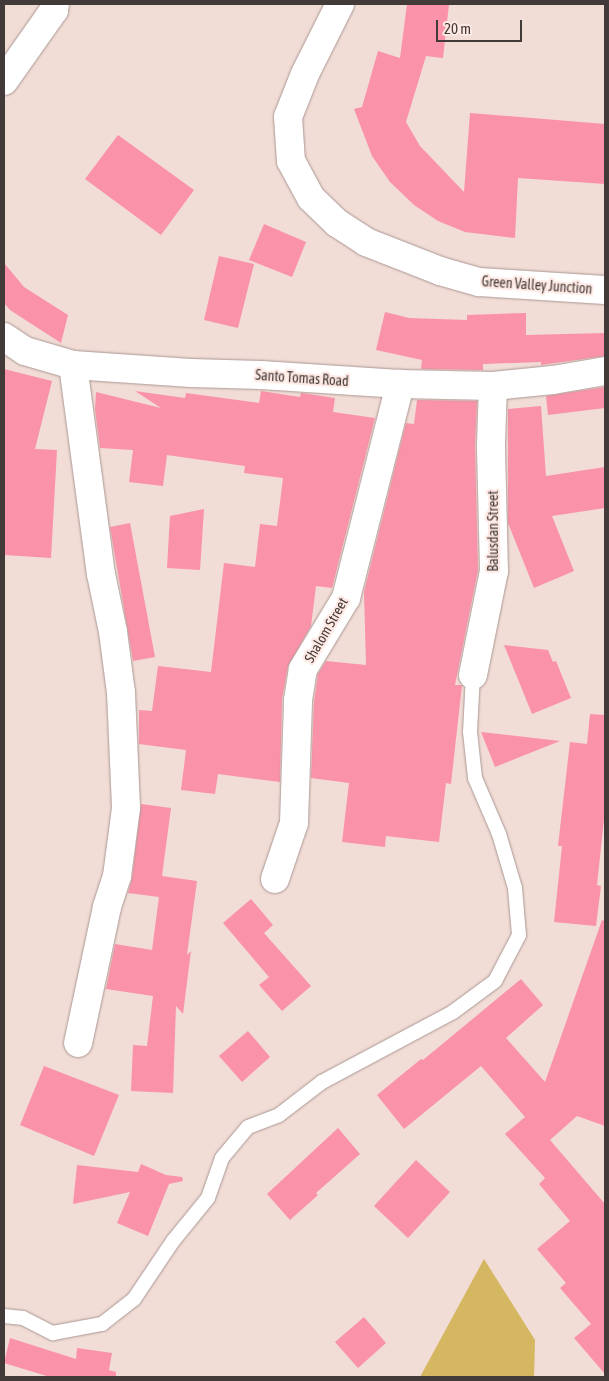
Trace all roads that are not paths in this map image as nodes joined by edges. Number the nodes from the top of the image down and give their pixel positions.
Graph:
1 (56, 4) edge
2 (340, 4) edge
3 (4, 81) edge
4 (605, 290) edge
5 (4, 337) edge
6 (73, 365) junction
7 (605, 371) edge
8 (400, 384) junction
9 (493, 386) junction
10 (473, 675) joint
11 (275, 879) dead end
12 (78, 1043) dead end
13 (4, 1316) edge

1 - 3 street
2 - 4 street, Green Valley Junction
5 - 6 street, Santo Tomas Road
6 - 8 street, Santo Tomas Road
6 - 12 street
7 - 9 street, Santo Tomas Road
8 - 9 street, Santo Tomas Road
8 - 11 street, Shalom Street
9 - 10 street, Balusdan Street
10 - 13 lane

